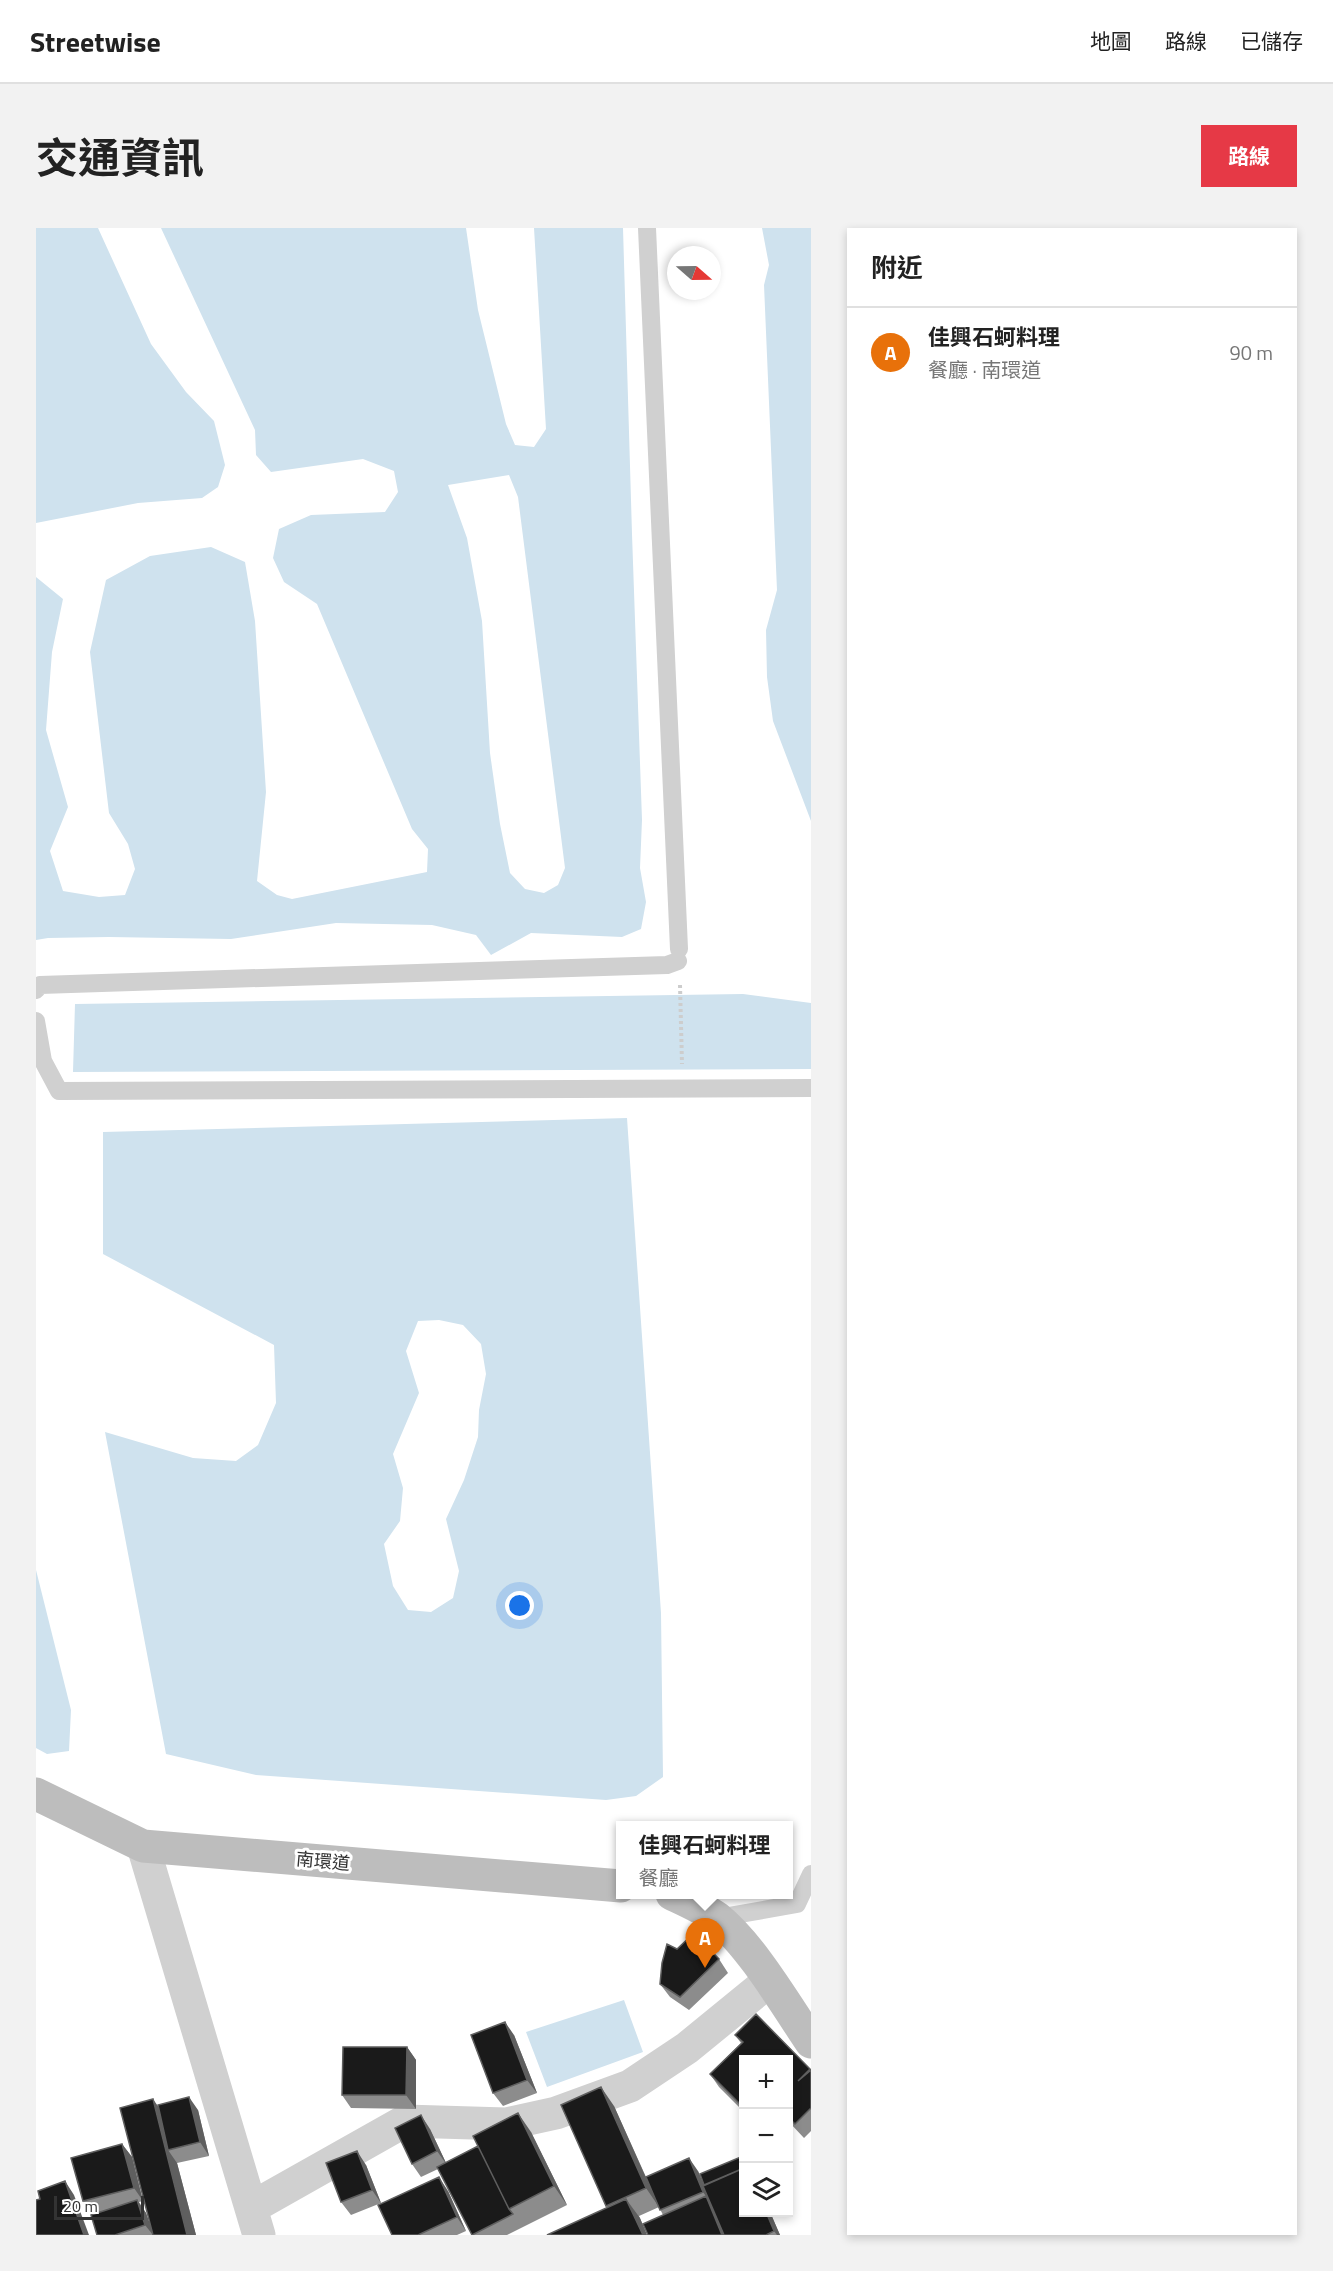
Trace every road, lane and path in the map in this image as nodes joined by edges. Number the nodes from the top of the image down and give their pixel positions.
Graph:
1 (646, 228) edge
2 (679, 962) junction
3 (36, 990) edge
4 (36, 1021) edge
5 (682, 1084) junction
6 (811, 1088) edge
7 (36, 1794) edge
8 (143, 1846) junction
9 (811, 1874) edge
10 (616, 1886) edge
11 (682, 1899) edge
12 (717, 1918) junction
13 (769, 1981) junction
14 (811, 2042) edge
15 (255, 2222) edge

1 - 2 lane
2 - 3 lane
2 - 5 path
4 - 5 lane
5 - 6 lane
7 - 8 street, 南環道
8 - 10 street, 南環道
8 - 15 street
9 - 12 lane
11 - 12 street
12 - 13 street
13 - 14 street
13 - 15 street

